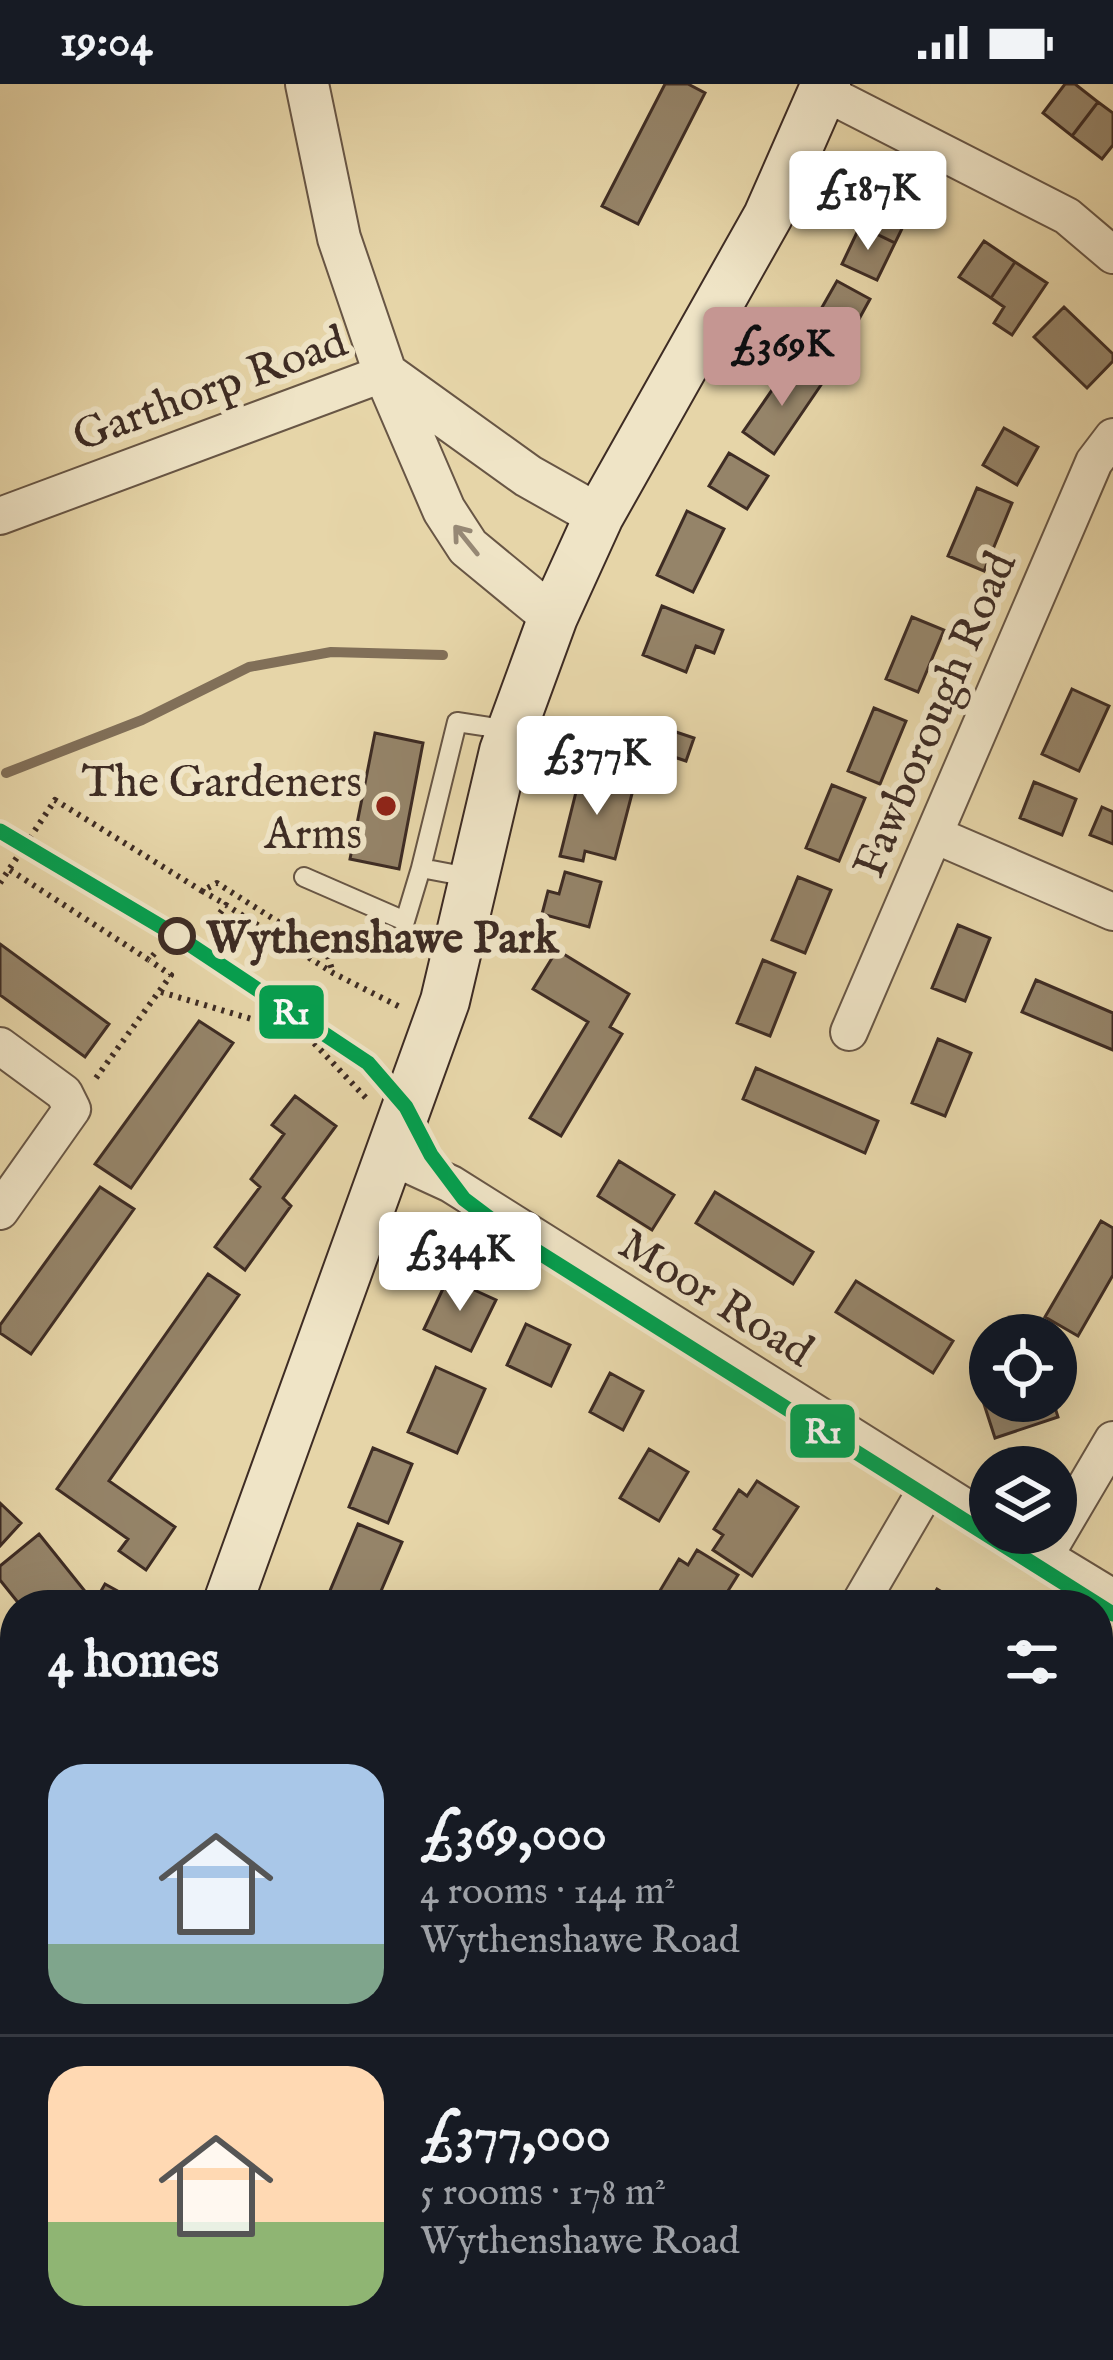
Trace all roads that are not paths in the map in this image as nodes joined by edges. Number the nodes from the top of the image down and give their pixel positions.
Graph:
1 (307, 84) edge
2 (825, 88) edge
3 (1113, 255) edge
4 (385, 373) junction
5 (1113, 437) edge
6 (0, 516) edge
7 (599, 516) junction
8 (553, 617) junction
9 (510, 730) junction
10 (935, 835) junction
11 (421, 868) junction
12 (304, 877) dead end
13 (474, 878) junction
14 (1113, 913) edge
15 (849, 1033) dead end
16 (0, 1046) edge
17 (394, 1143) junction
18 (0, 1211) edge
19 (1113, 1440) edge
20 (929, 1485) junction
21 (969, 1510) edge
22 (1039, 1554) edge
23 (1044, 1557) junction
24 (231, 1590) edge
25 (868, 1590) edge
26 (1100, 1590) edge

1 - 4 street
2 - 3 street
2 - 7 main road
4 - 6 street, Garthorp Road
4 - 7 street
8 -> 4 street
5 - 10 street, Fawborough Road
7 - 8 main road
8 - 9 main road
9 - 11 lane
9 - 13 main road
10 - 14 street
10 - 15 street, Fawborough Road
11 - 12 lane
11 - 13 lane
13 - 17 main road
16 - 18 street
17 - 20 street, Moor Road
17 - 24 main road
19 - 23 street
20 - 21 street, Moor Road
20 - 25 street
22 - 23 street
23 - 26 street

